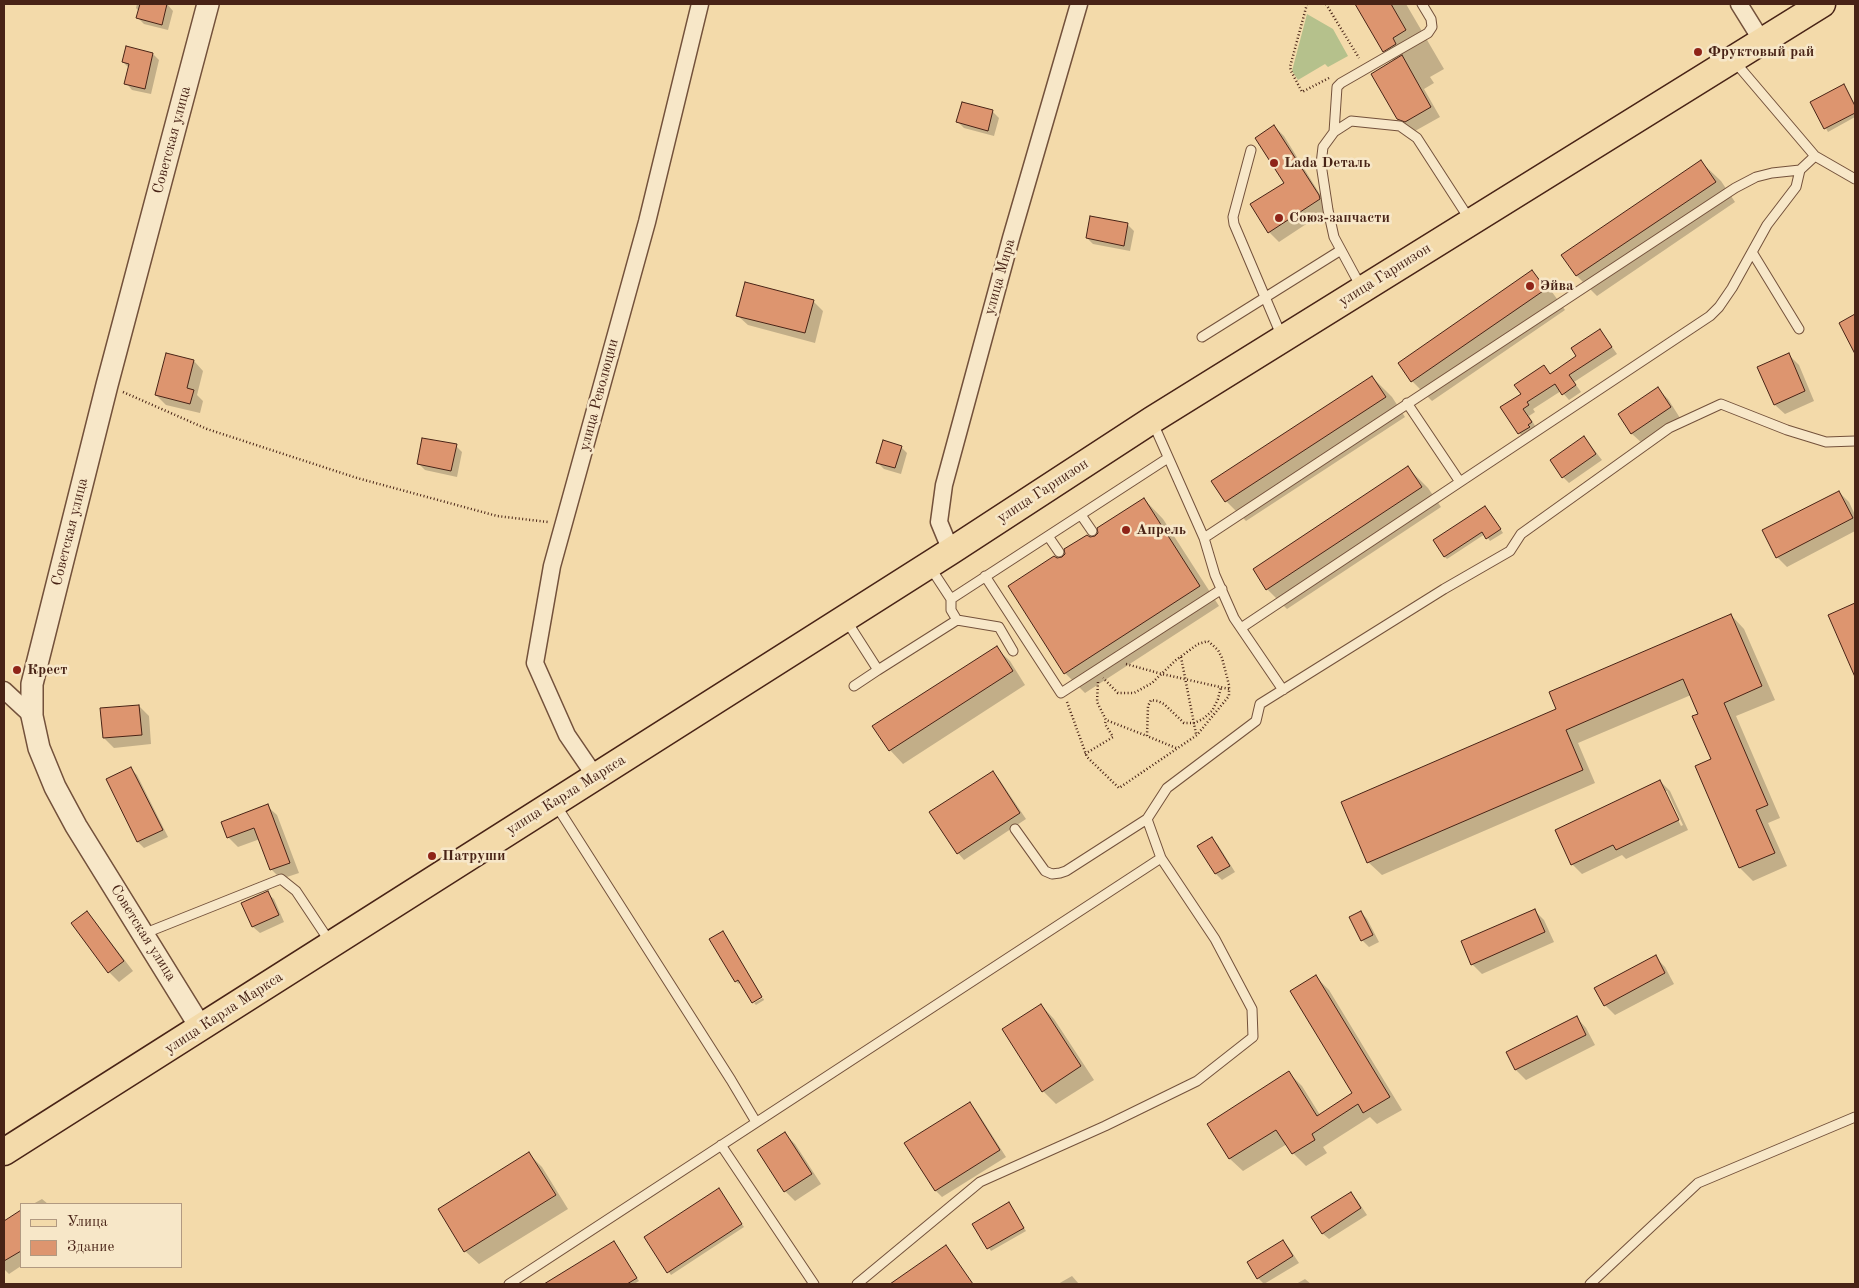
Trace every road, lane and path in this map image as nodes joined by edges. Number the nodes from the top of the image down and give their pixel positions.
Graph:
1 (208, 4) edge
2 (700, 4) edge
3 (1079, 4) edge
4 (1307, 4) edge
5 (1326, 4) edge
6 (1422, 4) edge
7 (1739, 4) edge
8 (1822, 4) edge
9 (1762, 41) junction
10 (1733, 59) junction
11 (1360, 60) dead end
12 (1336, 74) dead end
13 (1334, 132) junction
14 (1251, 150) dead end
15 (1816, 156) junction
16 (1800, 170) junction
17 (1855, 179) edge
18 (1471, 221) junction
19 (1341, 250) junction
20 (1752, 252) junction
21 (1363, 289) junction
22 (1265, 296) junction
23 (1800, 329) dead end
24 (1202, 337) dead end
25 (1283, 339) junction
26 (107, 385) junction
27 (1407, 403) junction
28 (1152, 420) junction
29 (1855, 441) edge
30 (1168, 458) junction
31 (1460, 482) junction
32 (1081, 514) junction
33 (564, 524) junction
34 (1092, 531) dead end
35 (1048, 536) junction
36 (1204, 538) junction
37 (951, 551) junction
38 (1059, 552) dead end
39 (929, 565) junction
40 (985, 576) junction
41 (1222, 589) junction
42 (950, 599) junction
43 (845, 618) junction
44 (957, 620) junction
45 (1241, 628) junction
46 (1013, 651) dead end
47 (1181, 657) junction
48 (1112, 660) junction
49 (878, 670) junction
50 (1162, 674) junction
51 (1186, 680) junction
52 (854, 686) dead end
53 (1221, 687) junction
54 (1229, 689) junction
55 (4, 690) edge
56 (1283, 690) junction
57 (1064, 691) junction
58 (32, 716) junction
59 (1106, 720) junction
60 (1194, 723) junction
61 (1196, 735) junction
62 (1147, 736) junction
63 (1176, 748) junction
64 (1085, 754) junction
65 (594, 776) junction
66 (553, 802) junction
67 (1148, 819) junction
68 (1015, 829) dead end
69 (1161, 858) junction
70 (143, 934) junction
71 (331, 944) junction
72 (201, 1028) junction
73 (1855, 1117) edge
74 (756, 1122) junction
75 (721, 1145) junction
76 (4, 1152) edge
77 (509, 1284) edge
78 (814, 1284) edge
79 (857, 1284) edge
80 (1590, 1284) edge

1 - 26 street, Советская улица
2 - 33 street, улица Революции
3 - 37 street, улица Мира
4 - 12 path
5 - 11 path
6 - 13 lane
7 - 9 street
8 - 9 main road, улица Гарнизон
9 - 10 main road, улица Гарнизон
10 - 15 lane
10 - 18 main road, улица Гарнизон
13 - 18 lane
13 - 19 lane
14 - 22 lane
15 - 16 lane
15 - 17 lane
16 - 20 lane
16 - 27 lane
18 - 21 main road, улица Гарнизон
19 - 21 lane
19 - 22 lane
20 - 23 lane
20 - 31 lane
21 - 25 main road, улица Гарнизон
22 - 24 lane
22 - 25 lane
25 - 28 main road, улица Гарнизон
26 - 33 path
26 - 58 street, Советская улица
27 - 31 lane
27 - 36 lane
28 - 30 lane
28 - 37 main road, улица Гарнизон
29 - 56 lane
30 - 32 lane
30 - 36 lane
31 - 45 lane
32 - 34 lane
32 - 35 lane
33 - 65 street, улица Революции
35 - 38 lane
35 - 40 lane
36 - 41 lane
37 - 39 main road, улица Карла Маркса
39 - 42 lane
39 - 43 main road, улица Карла Маркса
40 - 42 lane
40 - 57 lane
41 - 45 lane
41 - 48 lane
42 - 44 lane
43 - 49 lane
43 - 65 main road, улица Карла Маркса
44 - 46 lane
44 - 49 lane
45 - 56 lane
47 - 50 path
47 - 51 path
47 - 54 path
48 - 50 path
48 - 57 lane
49 - 52 lane
50 - 51 path
50 - 59 path
51 - 53 path
51 - 60 path
53 - 54 path
53 - 60 path
54 - 61 path
55 - 58 street
56 - 67 lane
57 - 64 path
58 - 70 street, Советская улица
59 - 62 path
59 - 64 path
60 - 61 path
60 - 62 path
61 - 63 path
62 - 63 path
63 - 64 path
65 - 66 main road, улица Карла Маркса
66 - 71 main road, улица Карла Маркса
66 - 74 lane
67 - 68 lane
67 - 69 lane
69 - 74 lane
69 - 79 lane
70 - 71 lane
70 - 72 street, Советская улица
71 - 72 main road, улица Карла Маркса
72 - 76 main road, улица Карла Маркса
73 - 80 lane
74 - 75 lane
75 - 77 lane
75 - 78 lane

